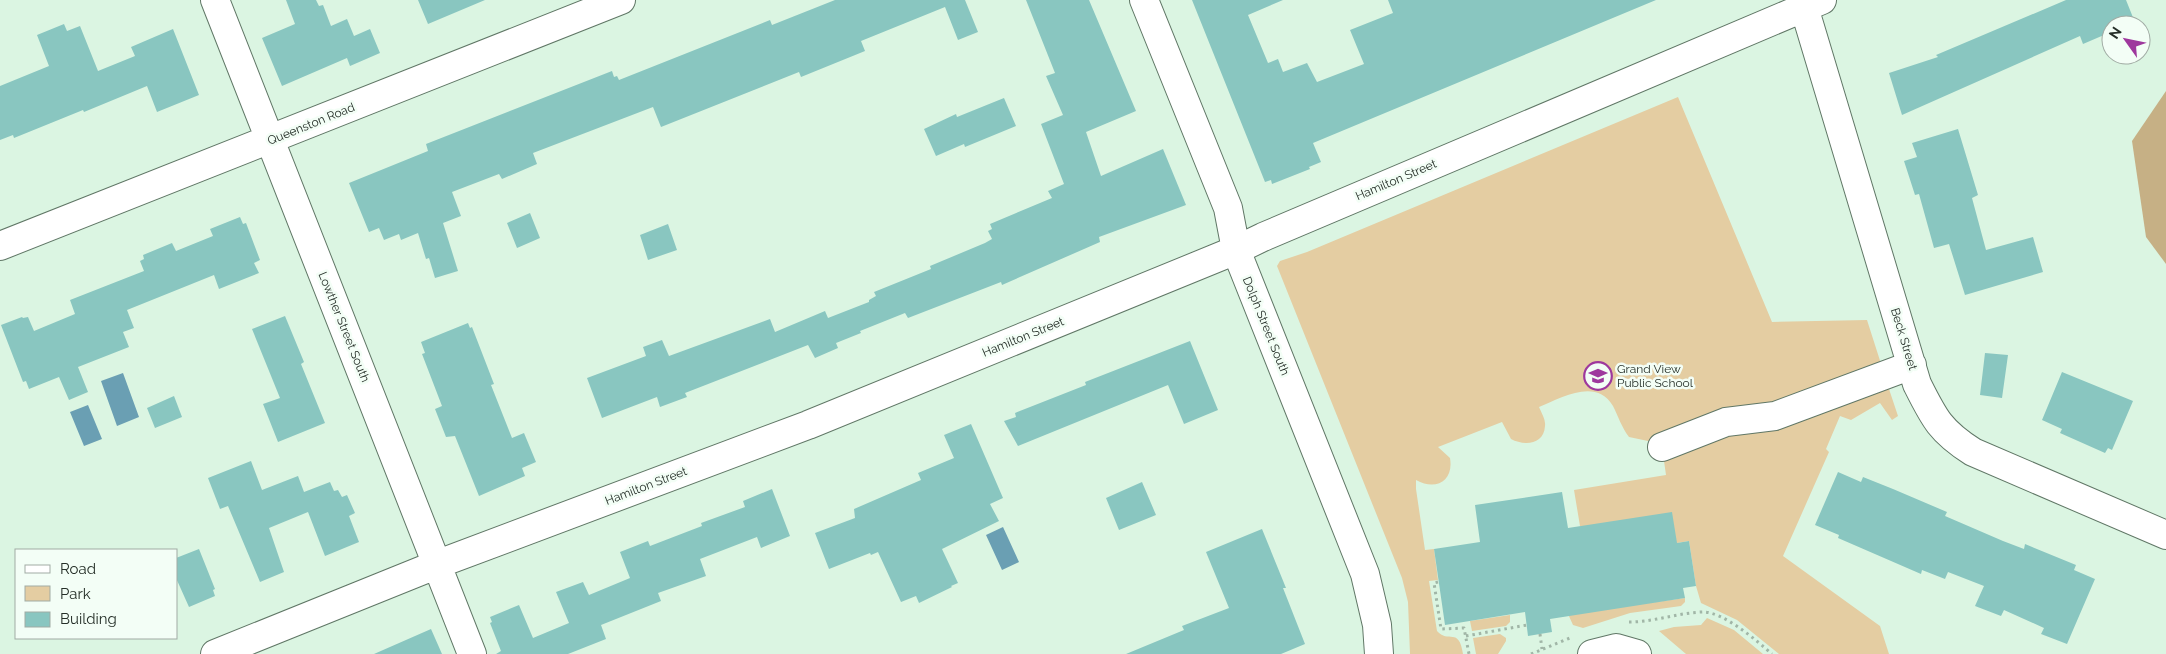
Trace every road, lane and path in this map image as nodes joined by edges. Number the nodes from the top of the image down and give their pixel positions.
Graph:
1 (215, 0) edge
2 (621, 0) edge
3 (1144, 0) edge
4 (1813, 4) edge
5 (270, 140) junction
6 (0, 246) edge
7 (1236, 250) junction
8 (1912, 366) junction
9 (1662, 447) dead end
10 (2166, 535) edge
11 (438, 564) junction
12 (1438, 582) dead end
13 (1704, 612) dead end
14 (1527, 626) dead end
15 (1540, 634) dead end
16 (1466, 636) junction
17 (1542, 649) dead end
18 (215, 654) edge
19 (472, 654) edge
20 (1379, 654) edge
21 (1469, 654) edge
22 (1592, 654) edge
23 (1637, 654) edge
24 (1772, 654) edge

1 - 5 street, Lowther Street South
2 - 5 street, Queenston Road
3 - 7 street, Dolph Street South
4 - 7 street, Hamilton Street
4 - 8 street, Beck Street
5 - 6 street, Queenston Road
5 - 11 street, Lowther Street South
7 - 11 street, Hamilton Street
7 - 20 street, Dolph Street South
8 - 9 street
8 - 10 street, Beck Street
11 - 18 street, Hamilton Street
11 - 19 street, Lowther Street South
12 - 16 path
13 - 24 path
14 - 16 path
15 - 17 path
16 - 21 path
22 - 23 street

